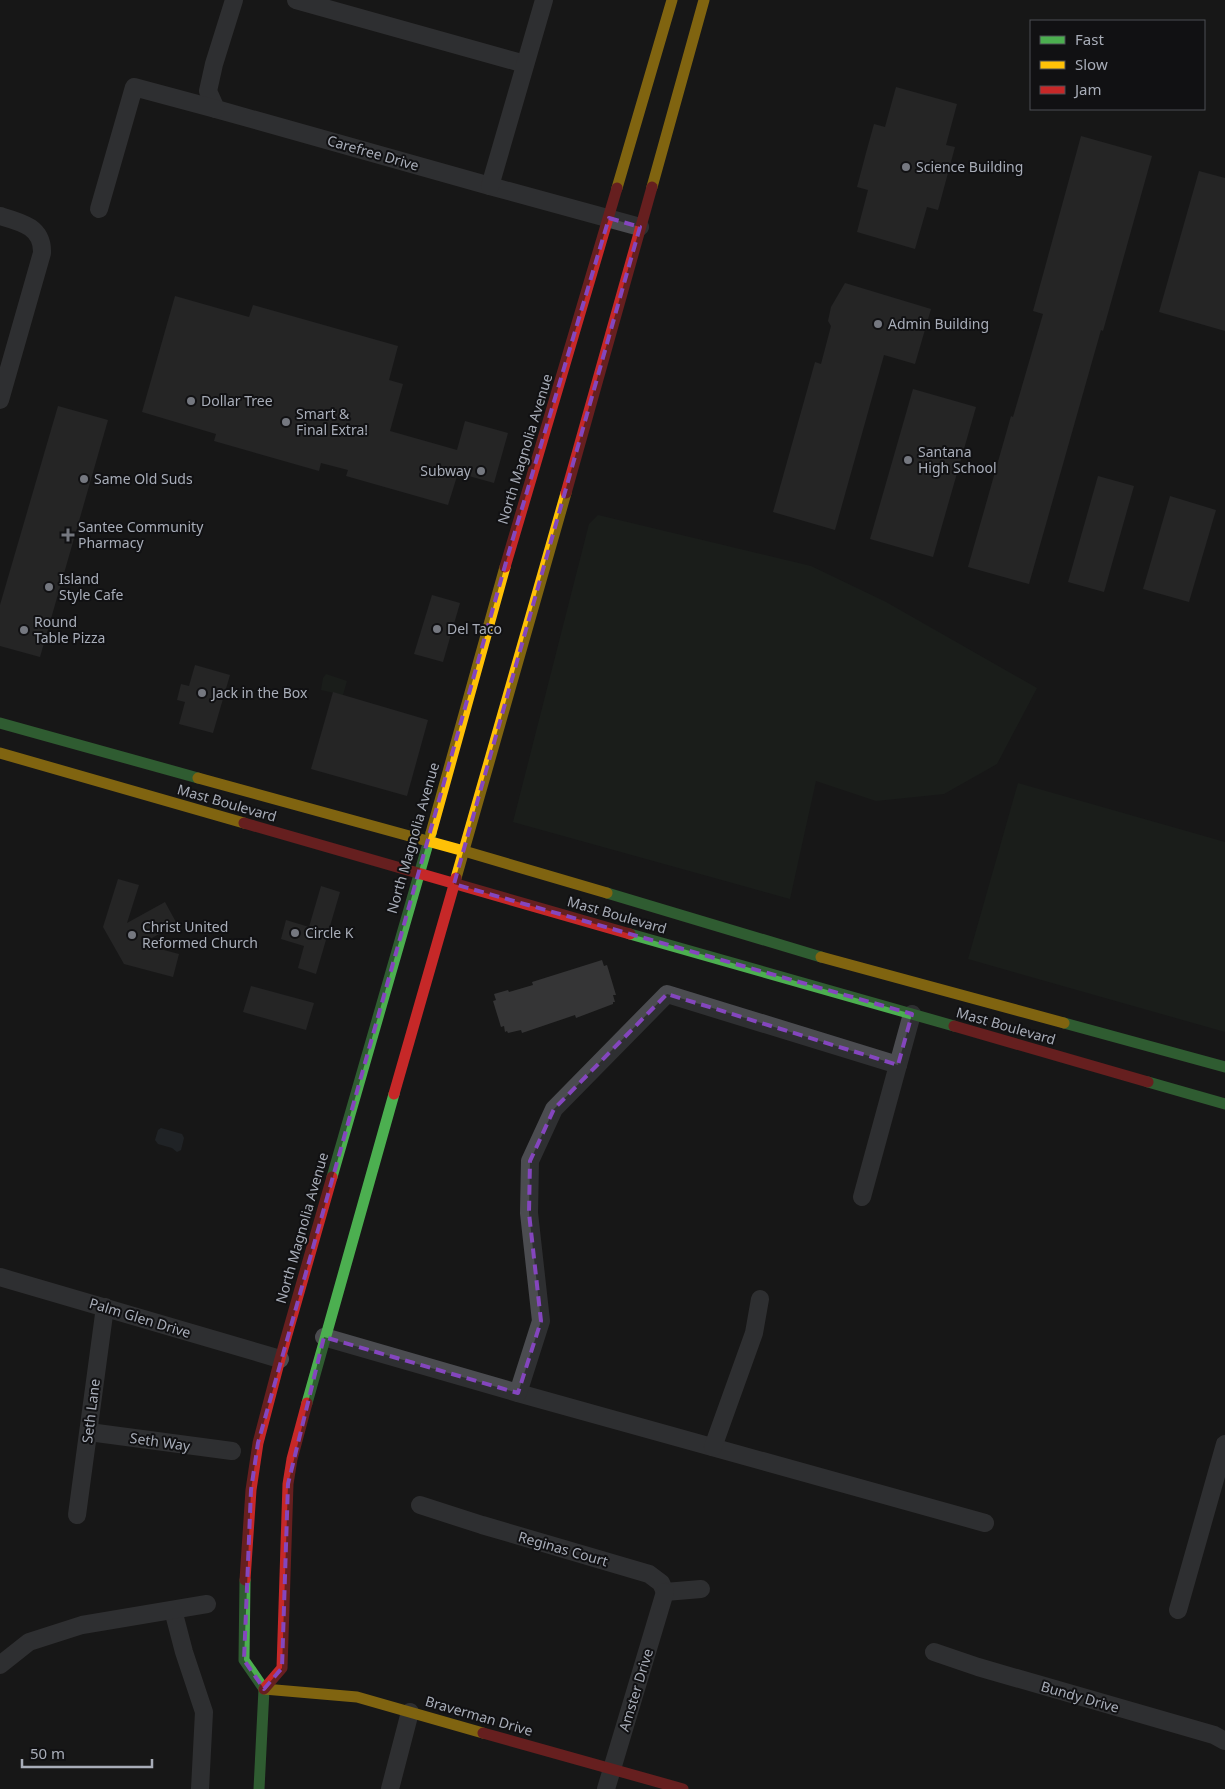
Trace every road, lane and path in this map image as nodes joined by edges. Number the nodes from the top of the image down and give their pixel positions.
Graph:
1 (234, 0) edge
2 (296, 0) edge
3 (544, 0) edge
4 (672, 0) edge
5 (704, 0) edge
6 (525, 64) junction
7 (216, 109) junction
8 (490, 186) junction
9 (99, 209) dead end
10 (0, 216) edge
11 (609, 218) junction
12 (640, 227) junction
13 (0, 400) edge
14 (0, 723) edge
15 (0, 753) edge
16 (429, 841) junction
17 (464, 851) junction
18 (419, 874) junction
19 (454, 884) junction
20 (912, 1014) junction
21 (898, 1065) junction
22 (1225, 1067) edge
23 (1225, 1104) edge
24 (862, 1197) dead end
25 (0, 1277) edge
26 (760, 1299) dead end
27 (104, 1307) junction
28 (324, 1336) junction
29 (285, 1361) junction
30 (518, 1393) junction
31 (89, 1432) junction
32 (1225, 1444) edge
33 (713, 1447) junction
34 (232, 1451) dead end
35 (279, 1465) dead end
36 (288, 1484) junction
37 (420, 1504) dead end
38 (77, 1515) dead end
39 (985, 1523) dead end
40 (701, 1589) dead end
41 (666, 1592) junction
42 (208, 1604) dead end
43 (173, 1610) junction
44 (1178, 1610) dead end
45 (934, 1652) dead end
46 (0, 1665) edge
47 (264, 1689) junction
48 (410, 1712) junction
49 (1225, 1741) edge
50 (612, 1769) junction
51 (200, 1789) edge
52 (259, 1789) edge
53 (390, 1789) edge
54 (606, 1789) edge
55 (684, 1789) edge

1 - 7 street
2 - 6 street
3 - 6 street
4 - 11 main road, North Magnolia Avenue
5 - 12 main road
6 - 8 street
7 - 8 street, Carefree Drive
7 - 9 street, Carefree Drive
8 - 11 street, Carefree Drive
10 - 13 street
11 - 12 street, Carefree Drive
11 - 16 main road, North Magnolia Avenue
12 - 17 main road
14 - 16 main road, Mast Boulevard
15 - 18 main road, Mast Boulevard
16 - 17 main road, Mast Boulevard
16 - 18 main road, North Magnolia Avenue
17 - 19 main road
17 - 22 main road, Mast Boulevard
18 - 19 main road, Mast Boulevard
18 - 29 main road, North Magnolia Avenue
19 - 20 main road, Mast Boulevard
19 - 28 main road
20 - 21 street
20 - 23 main road, Mast Boulevard
21 - 24 street
21 - 30 street
25 - 27 street, Palm Glen Drive
26 - 33 street
27 - 29 street, Palm Glen Drive
27 - 31 street, Seth Lane
28 - 30 street
28 - 36 main road
29 - 47 main road, North Magnolia Avenue
30 - 33 street
31 - 34 street, Seth Way
31 - 38 street, Seth Lane
32 - 44 street
33 - 39 street
35 - 36 main road
36 - 47 main road
37 - 41 street, Reginas Court
40 - 41 street
41 - 50 street, Amster Drive
42 - 43 street
43 - 46 street
43 - 51 street
45 - 49 street, Bundy Drive
47 - 48 main road, Braverman Drive
47 - 52 main road
48 - 50 main road, Braverman Drive
48 - 53 street
50 - 54 street, Amster Drive
50 - 55 main road, Braverman Drive

